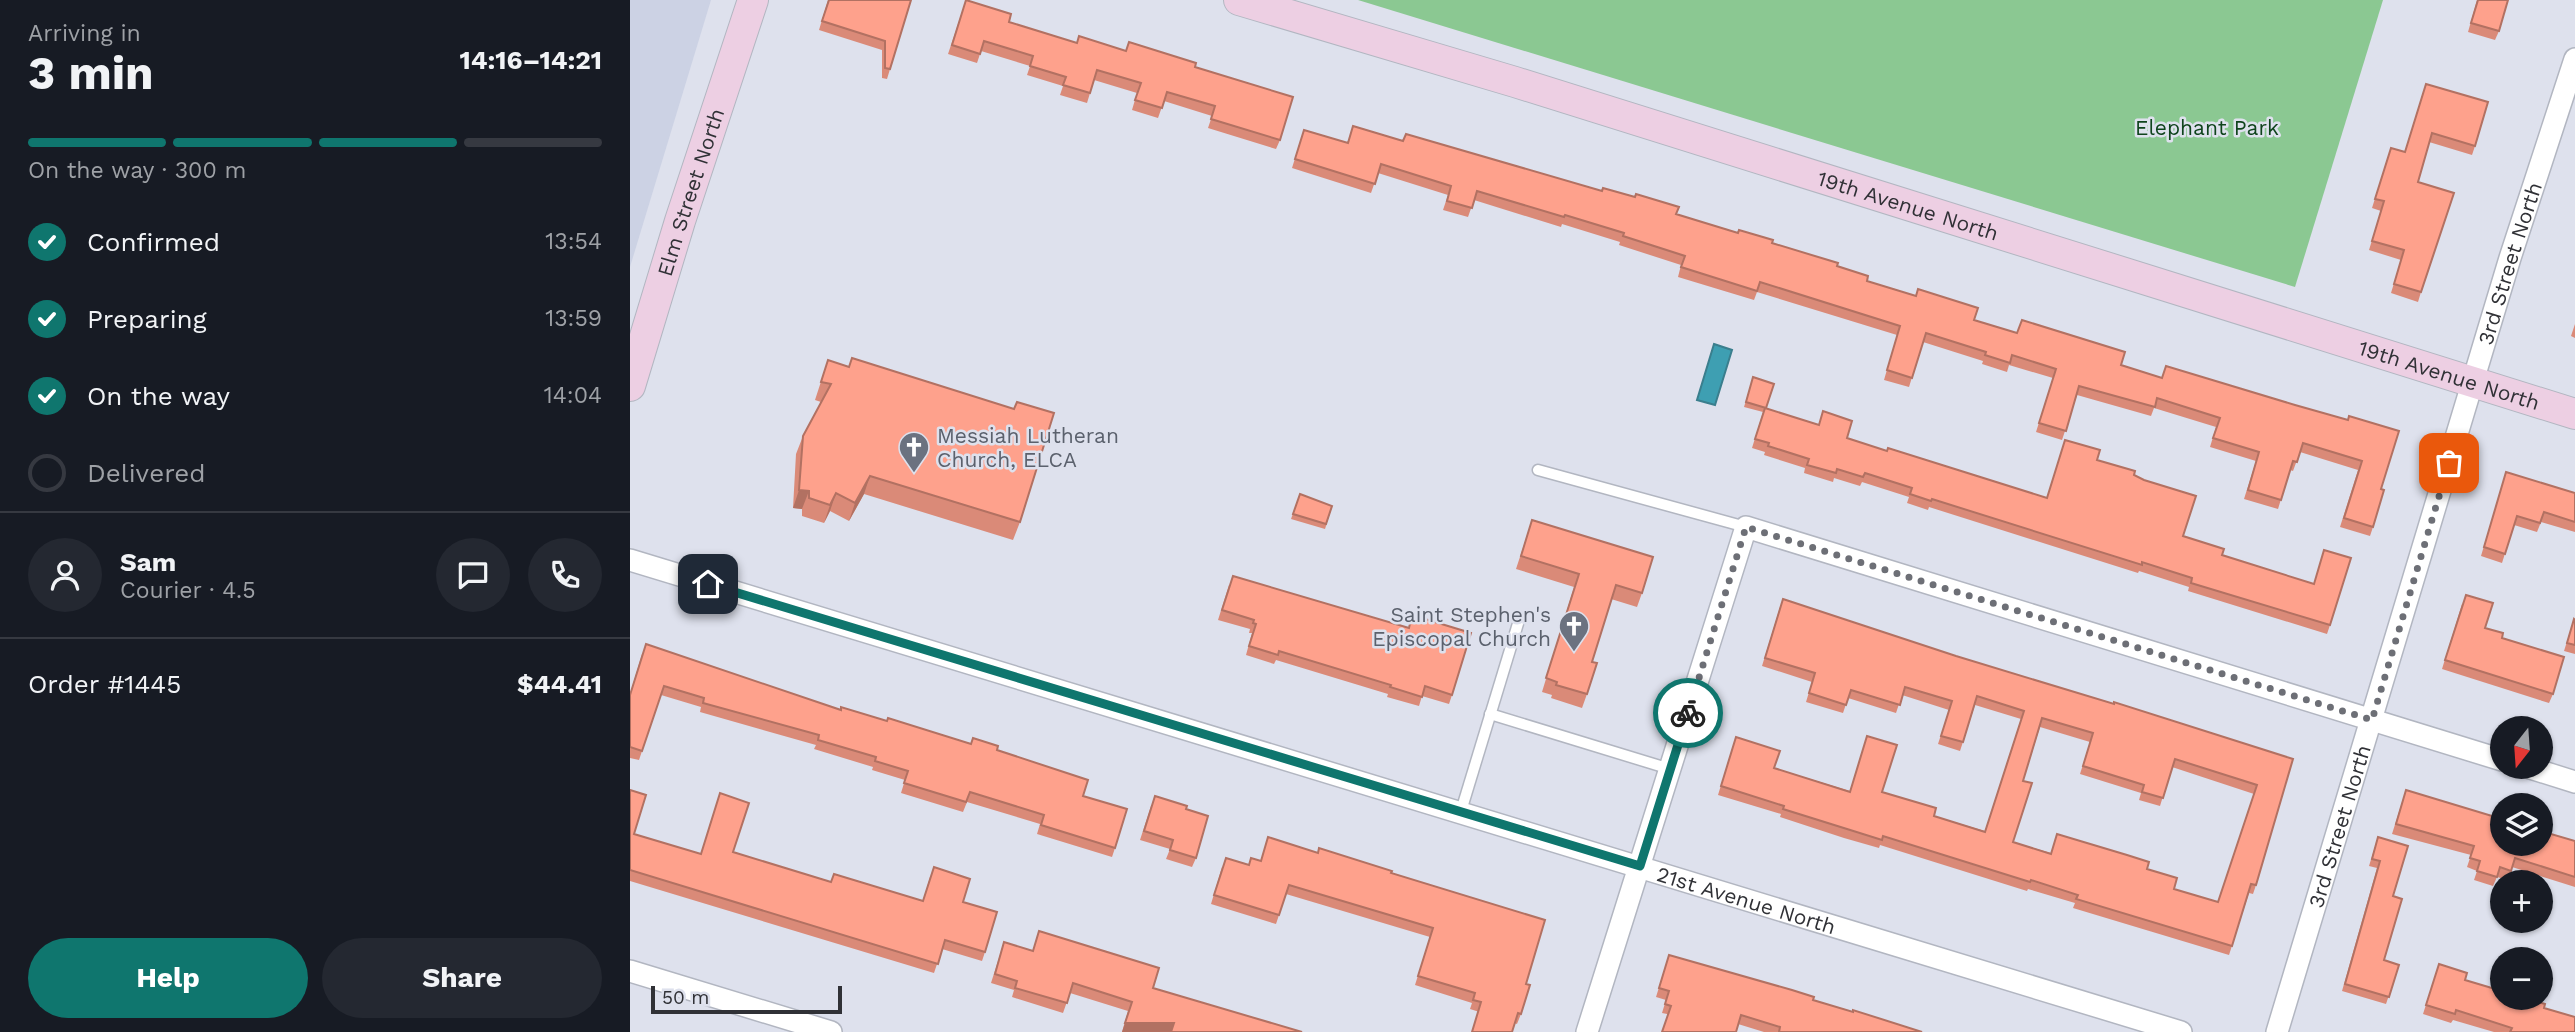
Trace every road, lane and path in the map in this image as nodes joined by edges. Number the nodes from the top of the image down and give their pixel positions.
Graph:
1 (753, 0) edge
2 (1240, 0) edge
3 (2575, 59) edge
4 (2473, 382) junction
5 (630, 386) edge
6 (2575, 414) edge
7 (1538, 470) dead end
8 (1746, 527) junction
9 (630, 560) edge
10 (1520, 617) dead end
11 (1490, 714) junction
12 (2372, 720) junction
13 (2490, 756) edge
14 (1670, 769) junction
15 (2553, 775) edge
16 (2575, 782) edge
17 (1461, 811) junction
18 (1640, 866) junction
19 (630, 971) edge
20 (831, 1032) edge
21 (1587, 1032) edge
22 (2181, 1032) edge
23 (2277, 1032) edge

1 - 5 street, Elm Street North
2 - 4 street, 19th Avenue North
3 - 4 street, 3rd Street North
4 - 6 street, 19th Avenue North
4 - 12 street, 3rd Street North
7 - 8 lane
8 - 12 street
8 - 14 street
9 - 17 street, 21st Avenue North
10 - 11 lane
11 - 14 lane
11 - 17 lane
12 - 13 street
12 - 23 street, 3rd Street North
14 - 18 street
15 - 16 street
17 - 18 street, 21st Avenue North
18 - 21 street
18 - 22 street, 21st Avenue North
19 - 20 street

